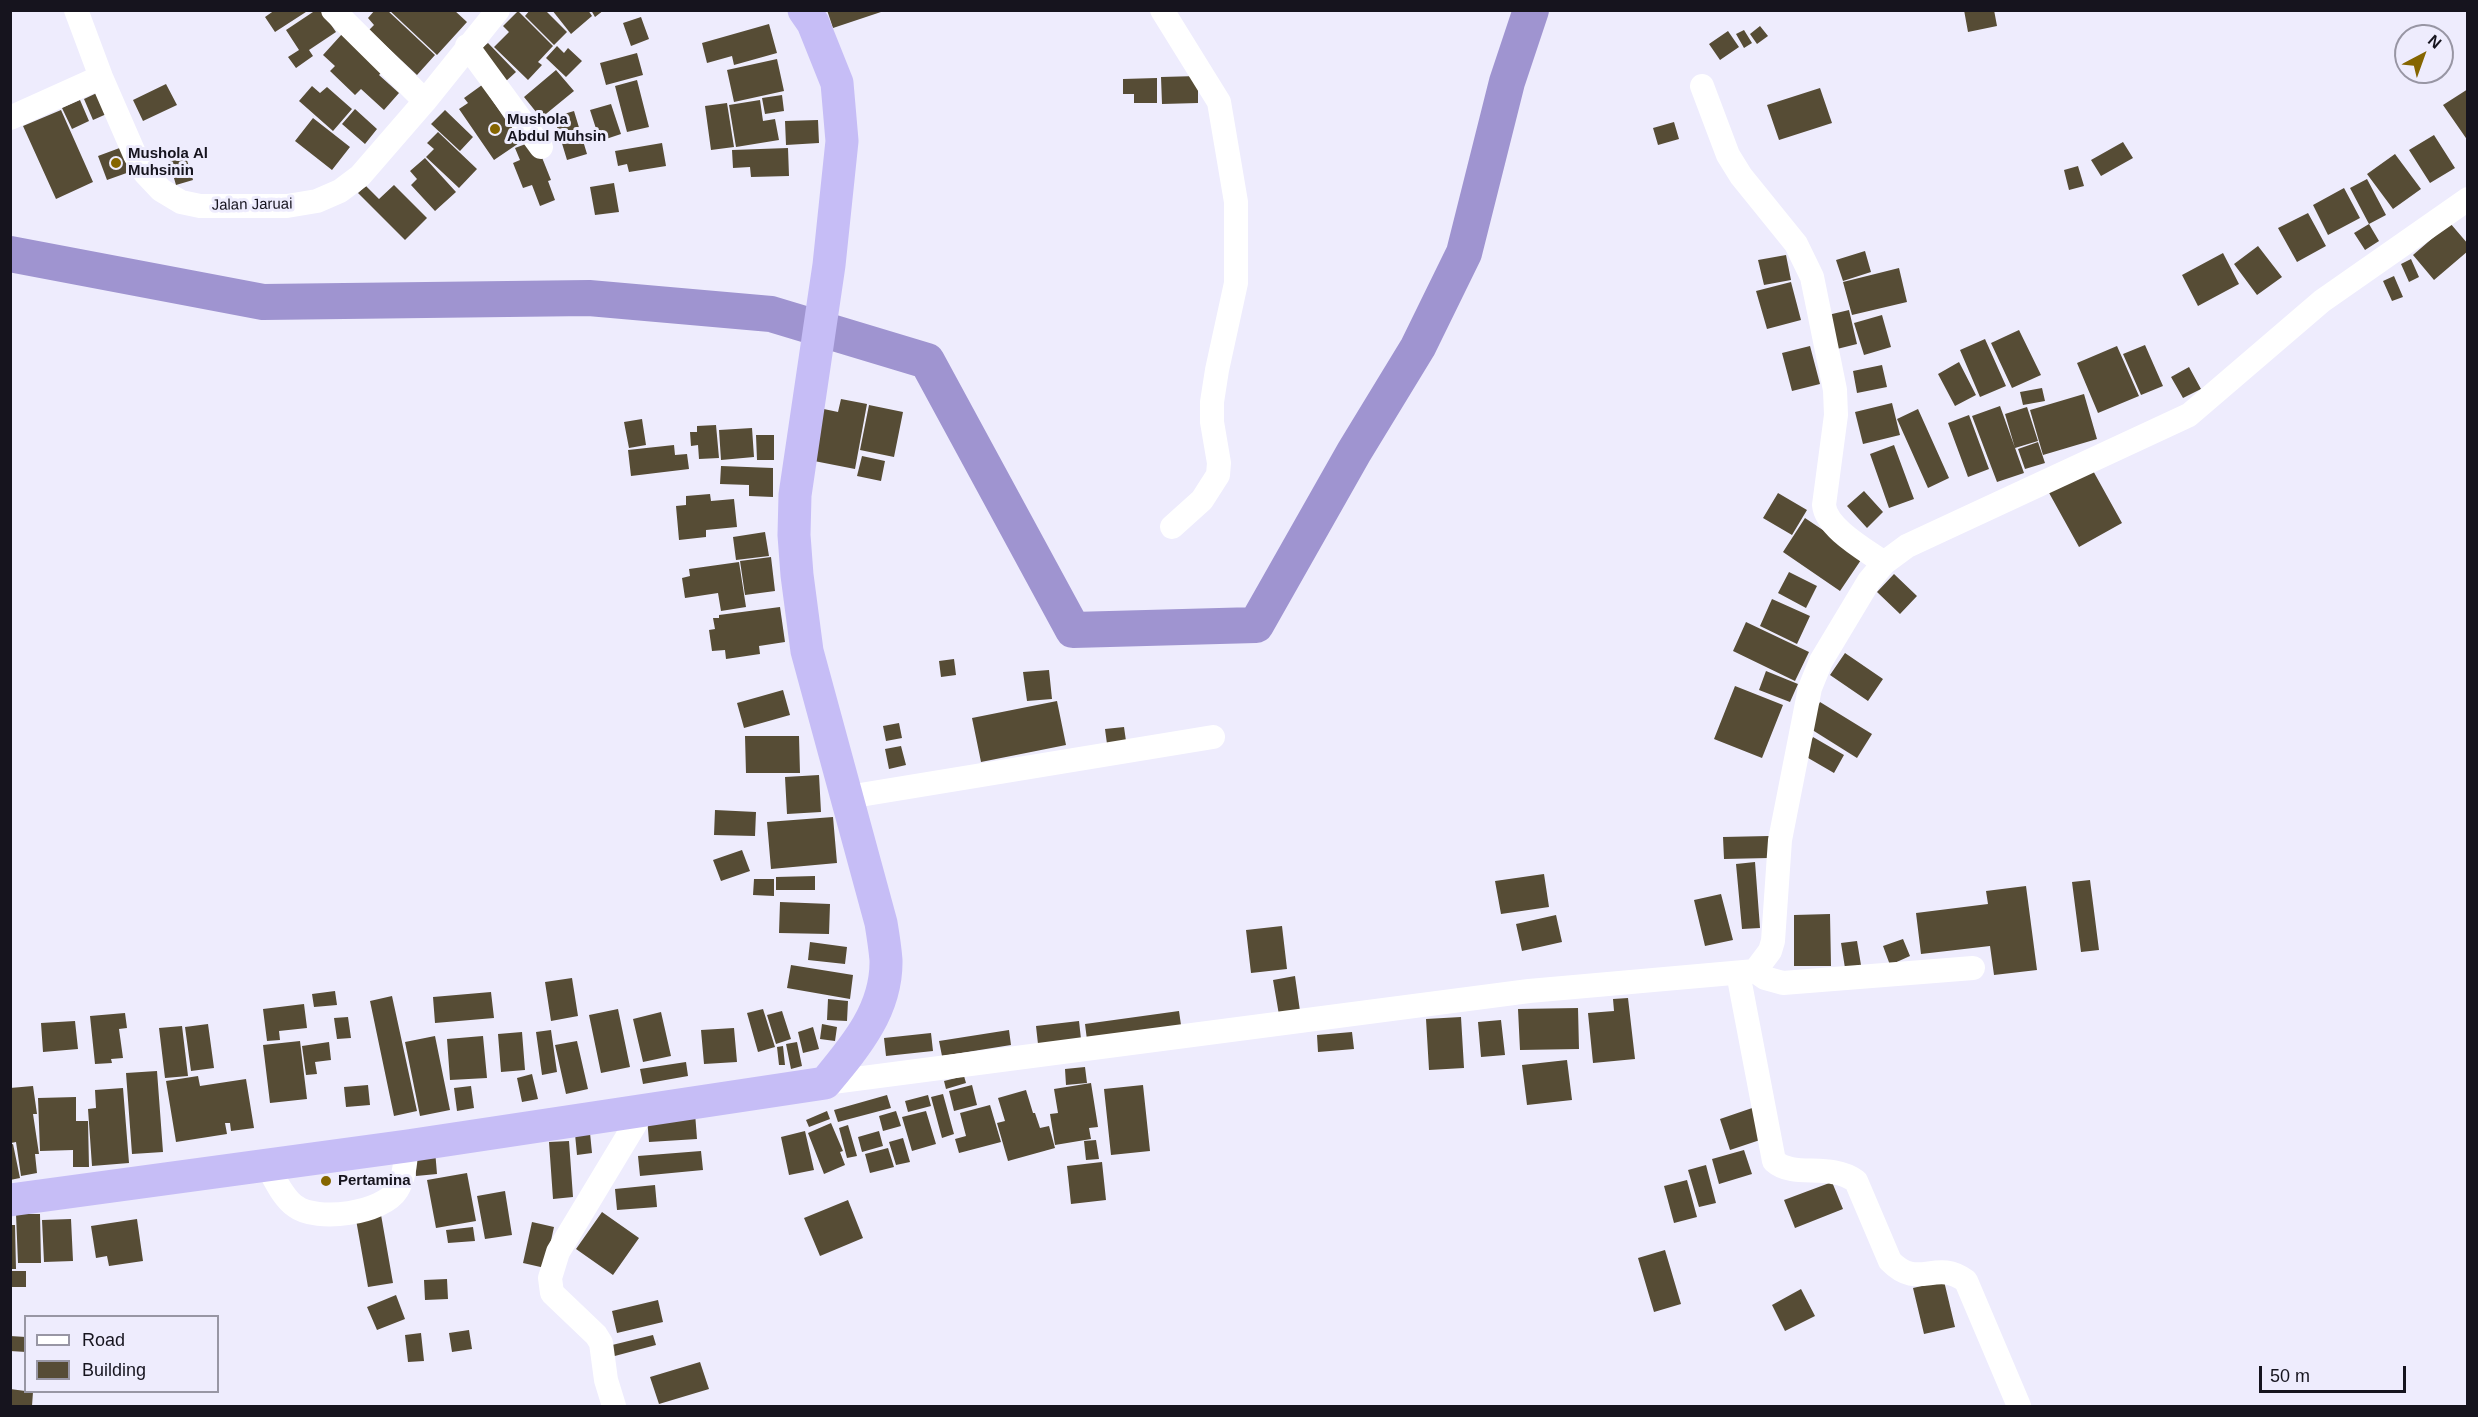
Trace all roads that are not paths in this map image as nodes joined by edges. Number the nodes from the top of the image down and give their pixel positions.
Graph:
1 (76, 10) edge
2 (333, 10) edge
3 (498, 10) edge
4 (804, 10) edge
5 (1162, 10) edge
6 (467, 46) junction
7 (101, 77) junction
8 (1702, 86) dead end
9 (425, 101) junction
10 (10, 118) edge
11 (541, 147) dead end
12 (2468, 199) edge
13 (1172, 527) dead end
14 (1884, 563) junction
15 (1214, 737) dead end
16 (848, 797) junction
17 (1973, 969) dead end
18 (1746, 972) junction
19 (825, 1083) junction
20 (644, 1111) junction
21 (407, 1146) junction
22 (266, 1164) junction
23 (10, 1200) edge
24 (614, 1407) edge
25 (2019, 1407) edge

1 - 7 street, Jalan Jaruai
2 - 9 street
3 - 6 street, Jalan Jaruai
4 - 16 highway
5 - 13 street
6 - 9 street, Jalan Jaruai
6 - 11 street
7 - 9 street, Jalan Jaruai
7 - 10 street
8 - 14 street
12 - 14 street
14 - 18 street
15 - 16 street
16 - 19 highway
17 - 18 street
18 - 19 street
18 - 25 street
19 - 20 highway
20 - 21 highway
20 - 24 street
21 - 22 highway
21 - 22 street
22 - 23 highway

